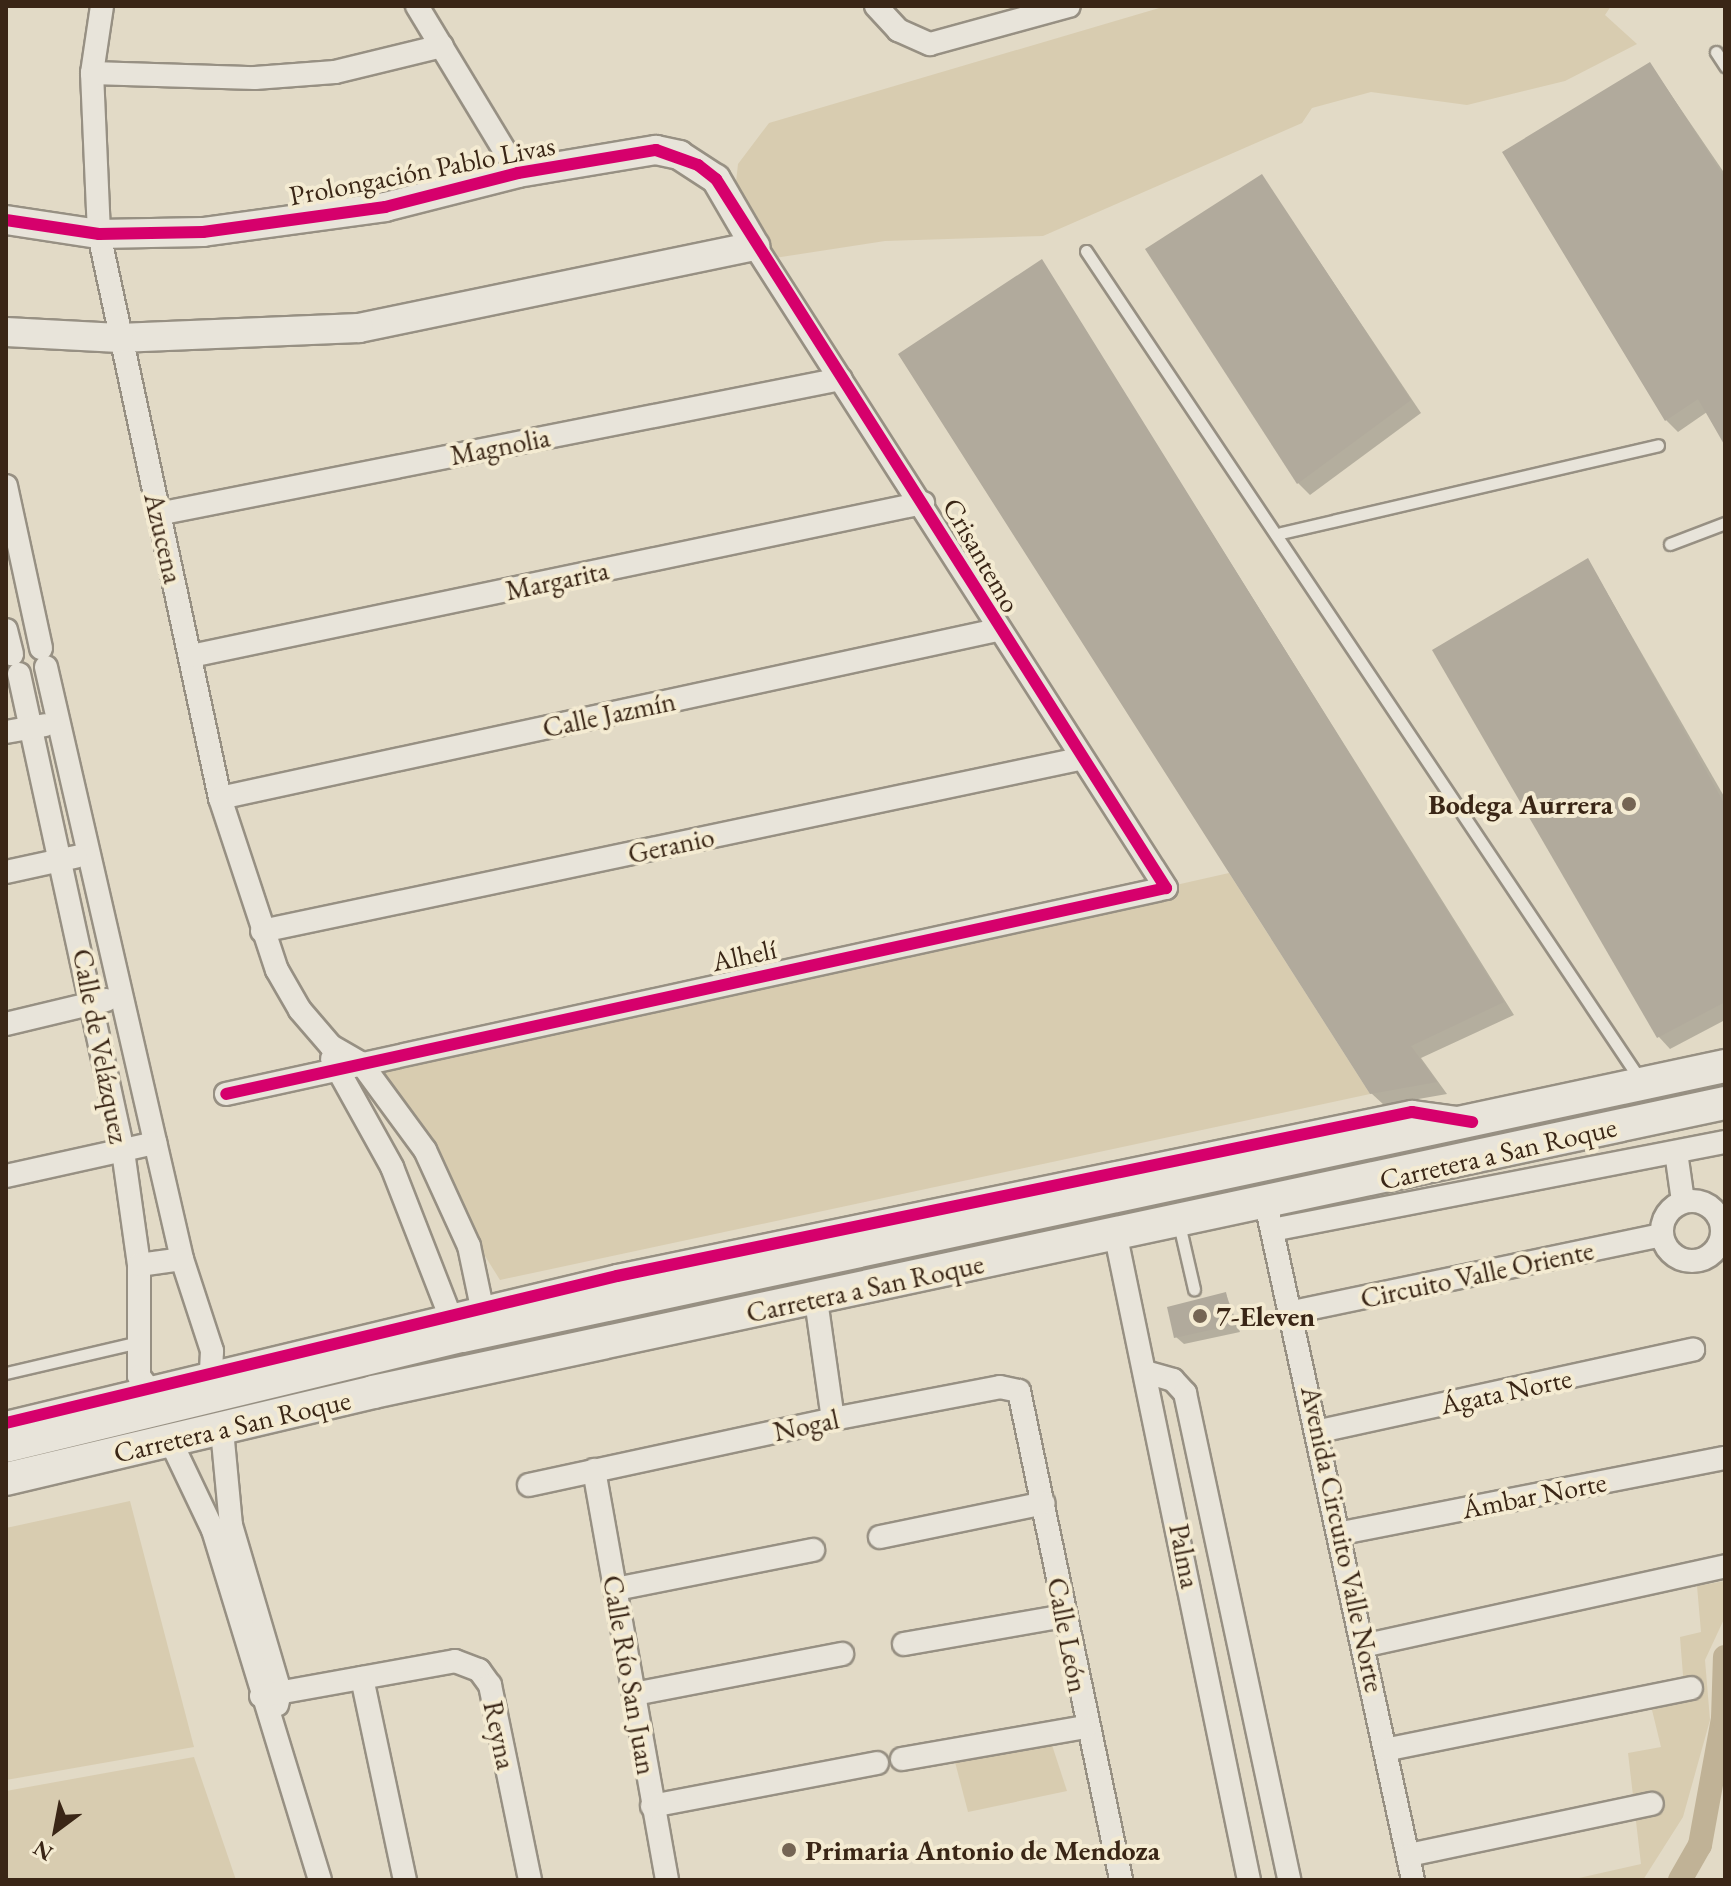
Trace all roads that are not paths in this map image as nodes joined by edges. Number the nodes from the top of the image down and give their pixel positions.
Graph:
1 (102, 6) edge
2 (417, 6) edge
3 (876, 6) edge
4 (1069, 6) edge
5 (442, 46) junction
6 (1716, 52) dead end
7 (1725, 66) edge
8 (92, 73) junction
9 (518, 173) junction
10 (6, 220) edge
11 (99, 234) junction
12 (755, 246) junction
13 (1086, 251) dead end
14 (6, 332) edge
15 (119, 338) junction
16 (841, 379) junction
17 (1658, 445) dead end
18 (6, 486) edge
19 (923, 503) junction
20 (158, 514) junction
21 (1725, 523) edge
22 (1281, 533) junction
23 (1670, 544) dead end
24 (16, 586) edge
25 (6, 630) edge
26 (997, 630) junction
27 (191, 656) junction
28 (57, 723) junction
29 (30, 727) junction
30 (6, 732) edge
31 (1079, 759) junction
32 (220, 798) junction
33 (89, 854) junction
34 (61, 860) junction
35 (6, 872) edge
36 (1166, 888) joint
37 (262, 931) junction
38 (123, 997) junction
39 (94, 1003) junction
40 (6, 1024) edge
41 (331, 1046) junction
42 (361, 1063) junction
43 (1725, 1066) edge
44 (333, 1070) junction
45 (1643, 1084) junction
46 (226, 1094) dead end
47 (1725, 1103) edge
48 (1472, 1122) junction
49 (1725, 1142) edge
50 (155, 1143) junction
51 (123, 1151) junction
52 (1676, 1152) junction
53 (6, 1176) edge
54 (1332, 1188) junction
55 (1265, 1199) junction
56 (1683, 1201) junction
57 (1178, 1220) junction
58 (1724, 1226) edge
59 (1272, 1230) junction
60 (1115, 1232) junction
61 (1661, 1235) junction
62 (908, 1242) junction
63 (182, 1259) junction
64 (139, 1265) junction
65 (701, 1286) junction
66 (1194, 1289) dead end
67 (816, 1300) junction
68 (1293, 1312) junction
69 (470, 1328) junction
70 (139, 1342) junction
71 (579, 1349) junction
72 (1693, 1350) dead end
73 (6, 1373) edge
74 (1149, 1373) junction
75 (145, 1391) junction
76 (1019, 1391) joint
77 (373, 1392) junction
78 (196, 1398) junction
79 (294, 1411) junction
80 (833, 1419) junction
81 (6, 1423) edge
82 (222, 1430) junction
83 (1320, 1431) junction
84 (171, 1442) junction
85 (6, 1446) edge
86 (1725, 1458) edge
87 (90, 1460) junction
88 (594, 1470) junction
89 (6, 1479) edge
90 (529, 1485) dead end
91 (1044, 1503) junction
92 (222, 1528) junction
93 (1342, 1533) junction
94 (880, 1537) dead end
95 (813, 1550) dead end
96 (1725, 1566) edge
97 (616, 1589) junction
98 (1064, 1616) junction
99 (904, 1644) dead end
100 (1367, 1645) junction
101 (842, 1654) dead end
102 (362, 1678) junction
103 (1691, 1688) dead end
104 (271, 1694) junction
105 (634, 1694) junction
106 (1085, 1727) junction
107 (1389, 1749) junction
108 (902, 1759) dead end
109 (877, 1763) dead end
110 (1652, 1804) dead end
111 (652, 1806) junction
112 (1409, 1855) junction
113 (320, 1880) edge
114 (405, 1880) edge
115 (530, 1880) edge
116 (667, 1880) edge
117 (1121, 1880) edge
118 (1249, 1880) edge
119 (1289, 1880) edge
120 (1413, 1880) edge

1 - 8 street, Azucena
2 - 5 street
3 - 4 street
5 - 8 street
5 - 9 street
6 - 7 lane
8 - 11 street, Azucena
9 - 11 street, Prolongación Pablo Livas
9 - 12 street, Prolongación Pablo Livas
10 - 11 street, Prolongación Pablo Livas
11 - 15 street, Azucena
12 - 15 street
12 - 16 street, Crisantemo
13 - 22 lane
14 - 15 street
15 - 20 street, Azucena
16 - 19 street, Crisantemo
16 - 20 street, Magnolia
17 - 22 lane
18 - 24 street, Calle de Velázquez
19 - 26 street, Crisantemo
19 - 27 street, Margarita
20 - 27 street, Azucena
21 - 23 lane
22 - 45 lane
24 - 28 street, Calle de Velázquez
25 - 29 street, Calle de Velázquez
26 - 31 street, Crisantemo
26 - 32 street, Calle Jazmín
27 - 32 street, Azucena
28 - 29 street
28 - 33 street, Calle de Velázquez
29 - 30 street
29 - 34 street, Calle de Velázquez
31 - 36 street, Crisantemo
31 - 37 street, Geranio
32 - 37 street, Azucena
33 - 34 street
33 - 38 street, Calle de Velázquez
34 - 35 street
34 - 39 street, Calle de Velázquez
36 - 42 street, Alhelí
37 - 41 street, Azucena
38 - 39 street
38 - 50 street, Calle de Velázquez
39 - 40 street
39 - 51 street, Calle de Velázquez
41 - 42 street, Azucena
41 - 44 street
42 - 44 street, Alhelí
42 - 69 street
43 - 45 main road, Carretera a San Roque
44 - 46 street, Alhelí
44 - 69 street
45 - 48 main road, Carretera a San Roque
47 - 54 main road, Carretera a San Roque
48 - 54 main road
48 - 62 main road, Carretera a San Roque
48 - 69 street
49 - 52 street
50 - 51 street
50 - 63 street, Calle de Velázquez
51 - 53 street
51 - 64 street, Calle de Velázquez
52 - 56 street
52 - 59 street
54 - 55 main road, Carretera a San Roque
55 - 57 main road, Carretera a San Roque
55 - 59 street, Avenida Circuito Valle Norte
56 - 58 street
56 - 61 street
57 - 60 main road, Carretera a San Roque
57 - 66 lane
58 - 61 street
59 - 68 street, Avenida Circuito Valle Norte
60 - 67 main road, Carretera a San Roque
60 - 74 street, Palma
61 - 68 street, Circuito Valle Oriente
62 - 65 main road, Carretera a San Roque
62 - 67 main road
63 - 64 street
63 - 78 street, Calle de Velázquez
64 - 70 street, Calle de Velázquez
65 - 67 main road
65 - 69 main road, Carretera a San Roque
67 - 71 main road, Carretera a San Roque
67 - 80 street
68 - 83 street, Avenida Circuito Valle Norte
69 - 71 main road
69 - 77 main road
69 - 78 main road, Carretera a San Roque
70 - 73 lane
70 - 75 street, Calle de Velázquez
71 - 77 main road, Carretera a San Roque
72 - 83 street, Ágata Norte
74 - 118 street, Palma
74 - 119 street
75 - 78 street
75 - 78 street
75 - 81 street
76 - 80 street, Nogal
76 - 91 street, Calle León
77 - 79 main road, Carretera a San Roque
78 - 79 main road
78 - 85 main road, Carretera a San Roque
78 - 87 main road
79 - 82 main road, Carretera a San Roque
80 - 88 street, Nogal
82 - 84 main road, Carretera a San Roque
82 - 92 street
83 - 93 street, Avenida Circuito Valle Norte
84 - 87 main road, Carretera a San Roque
84 - 92 street
86 - 93 street, Ámbar Norte
87 - 89 main road, Carretera a San Roque
88 - 90 street, Nogal
88 - 97 street, Calle Río San Juan
91 - 94 street
91 - 98 street, Calle León
92 - 104 street
93 - 100 street, Avenida Circuito Valle Norte
95 - 97 street
96 - 100 street
97 - 105 street, Calle Río San Juan
98 - 99 street
98 - 106 street, Calle León
100 - 107 street, Avenida Circuito Valle Norte
101 - 105 street
102 - 104 street, Reyna
102 - 114 street
102 - 115 street, Reyna
103 - 107 street
104 - 113 street
105 - 111 street, Calle Río San Juan
106 - 108 street
106 - 117 street, Calle León
107 - 112 street, Avenida Circuito Valle Norte
109 - 111 street
110 - 112 street
111 - 116 street, Calle Río San Juan
112 - 120 street, Avenida Circuito Valle Norte

